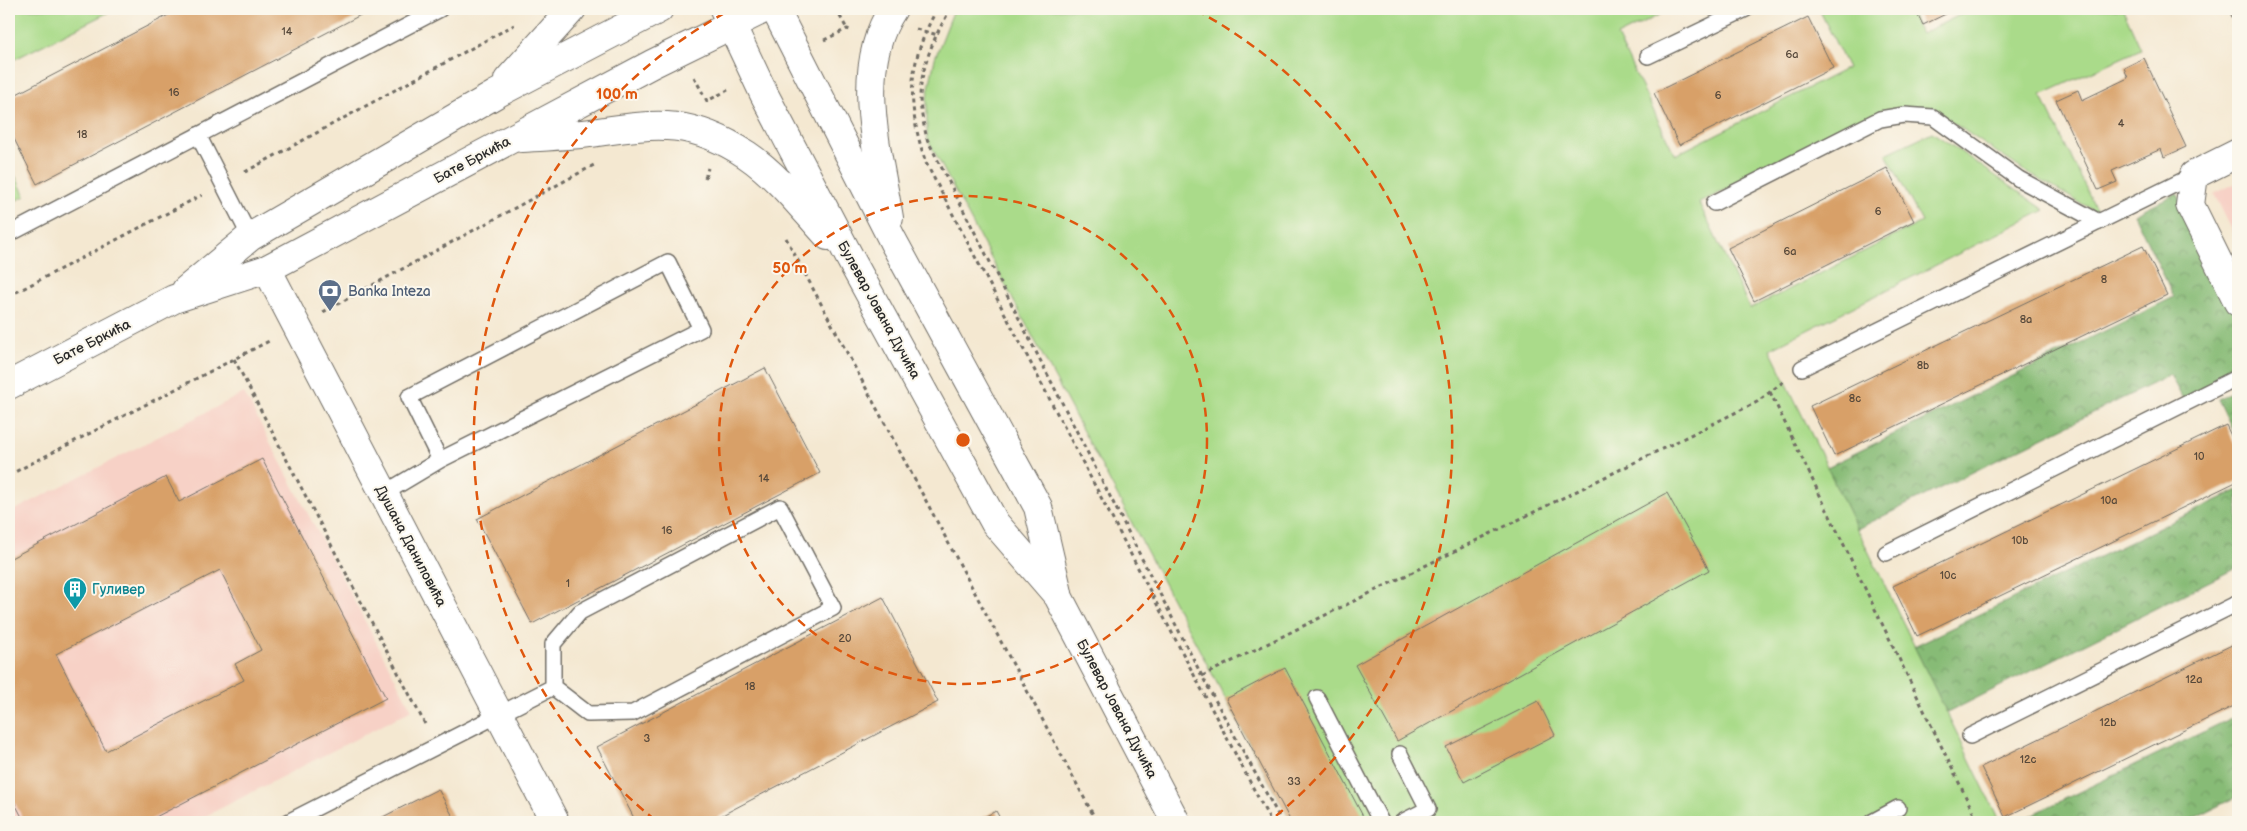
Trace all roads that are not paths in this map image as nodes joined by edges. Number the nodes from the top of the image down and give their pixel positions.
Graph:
1 (440, 9) edge
2 (572, 9) edge
3 (659, 9) edge
4 (764, 9) edge
5 (775, 9) edge
6 (893, 9) edge
7 (1746, 9) edge
8 (728, 17) edge
9 (1648, 56) dead end
10 (496, 94) junction
11 (198, 134) junction
12 (510, 139) junction
13 (2238, 153) edge
14 (2194, 175) junction
15 (1714, 203) dead end
16 (2099, 222) junction
17 (9, 234) edge
18 (250, 237) junction
19 (893, 241) junction
20 (851, 260) junction
21 (267, 269) junction
22 (174, 299) junction
23 (2238, 302) edge
24 (1802, 368) road end
25 (2238, 377) edge
26 (9, 385) edge
27 (440, 460) junction
28 (383, 494) junction
29 (1886, 553) dead end
30 (1058, 596) junction
31 (2238, 604) edge
32 (553, 687) junction
33 (1317, 698) dead end
34 (498, 714) junction
35 (1970, 736) dead end
36 (1400, 754) dead end
37 (1898, 808) dead end
38 (288, 822) edge
39 (555, 822) edge
40 (1176, 822) edge
41 (1382, 822) edge
42 (1402, 822) edge
43 (1872, 822) edge

1 - 11 lane
2 - 10 street
3 - 10 street, Бате Бркића
4 - 8 street, Бате Бркића
5 - 19 street, Булевар Јована Дучића
6 - 19 street
7 - 9 lane
8 - 12 street, Бате Бркића
8 - 20 street, Булевар Јована Дучића
10 - 18 street, Бате Бркића
11 - 17 lane
11 - 18 lane
12 - 20 street
12 - 21 street, Бате Бркића
13 - 14 street
14 - 16 lane
14 - 23 street
15 - 16 lane
16 - 24 lane
18 - 22 street, Бате Бркића
19 - 30 street, Булевар Јована Дучића
20 - 30 street, Булевар Јована Дучића
21 - 22 street, Бате Бркића
21 - 28 street, Душана Даниловића
22 - 26 street, Бате Бркића
25 - 29 lane
27 - 27 lane
27 - 28 lane
28 - 34 street, Душана Даниловића
30 - 40 street, Булевар Јована Дучића
31 - 35 lane
32 - 32 lane
32 - 34 lane
33 - 41 lane
34 - 38 lane
34 - 39 street, Душана Даниловића
36 - 42 lane
37 - 43 lane

